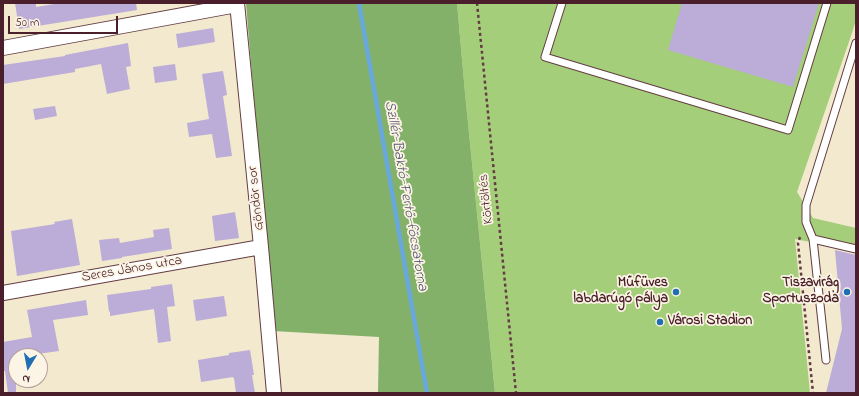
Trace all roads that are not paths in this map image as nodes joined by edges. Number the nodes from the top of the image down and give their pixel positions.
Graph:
1 (562, 3) edge
2 (828, 3) edge
3 (237, 4) edge
4 (856, 43) edge
5 (3, 48) edge
6 (813, 239) junction
7 (261, 247) junction
8 (856, 249) edge
9 (3, 293) edge
10 (826, 360) dead end
11 (274, 393) edge

1 - 2 lane
3 - 5 street
3 - 7 street, Göndör sor
4 - 6 lane
6 - 8 lane
6 - 10 lane
7 - 9 street, Seres János utca
7 - 11 street, Göndör sor

